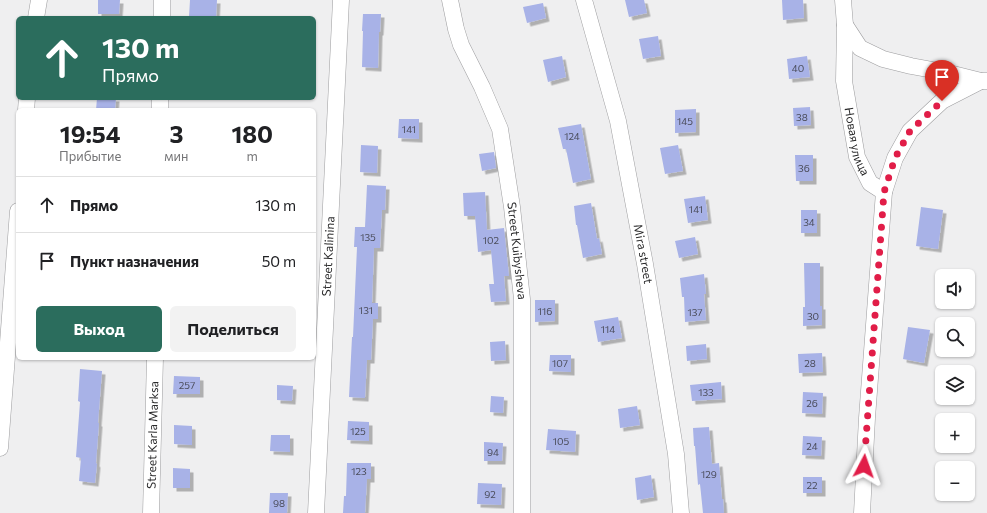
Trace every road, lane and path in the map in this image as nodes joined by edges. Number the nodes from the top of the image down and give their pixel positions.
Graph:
1 (39, 0) edge
2 (162, 0) edge
3 (341, 0) edge
4 (450, 0) edge
5 (584, 0) edge
6 (843, 0) edge
7 (36, 16) edge
8 (162, 16) edge
9 (845, 26) junction
10 (984, 81) edge
11 (884, 192) junction
12 (16, 237) edge
13 (155, 360) edge
14 (0, 448) edge
15 (151, 513) edge
16 (316, 513) edge
17 (522, 513) edge
18 (681, 513) edge
19 (862, 513) edge

1 - 7 street
2 - 8 street
3 - 16 street, Street Kalinina
4 - 17 street, Street Kuibysheva
5 - 18 street, Mira street
6 - 9 street, Новая улица
9 - 10 street
9 - 11 street, Новая улица
10 - 11 street
11 - 19 street
12 - 14 street
13 - 15 street, Street Karla Marksa

